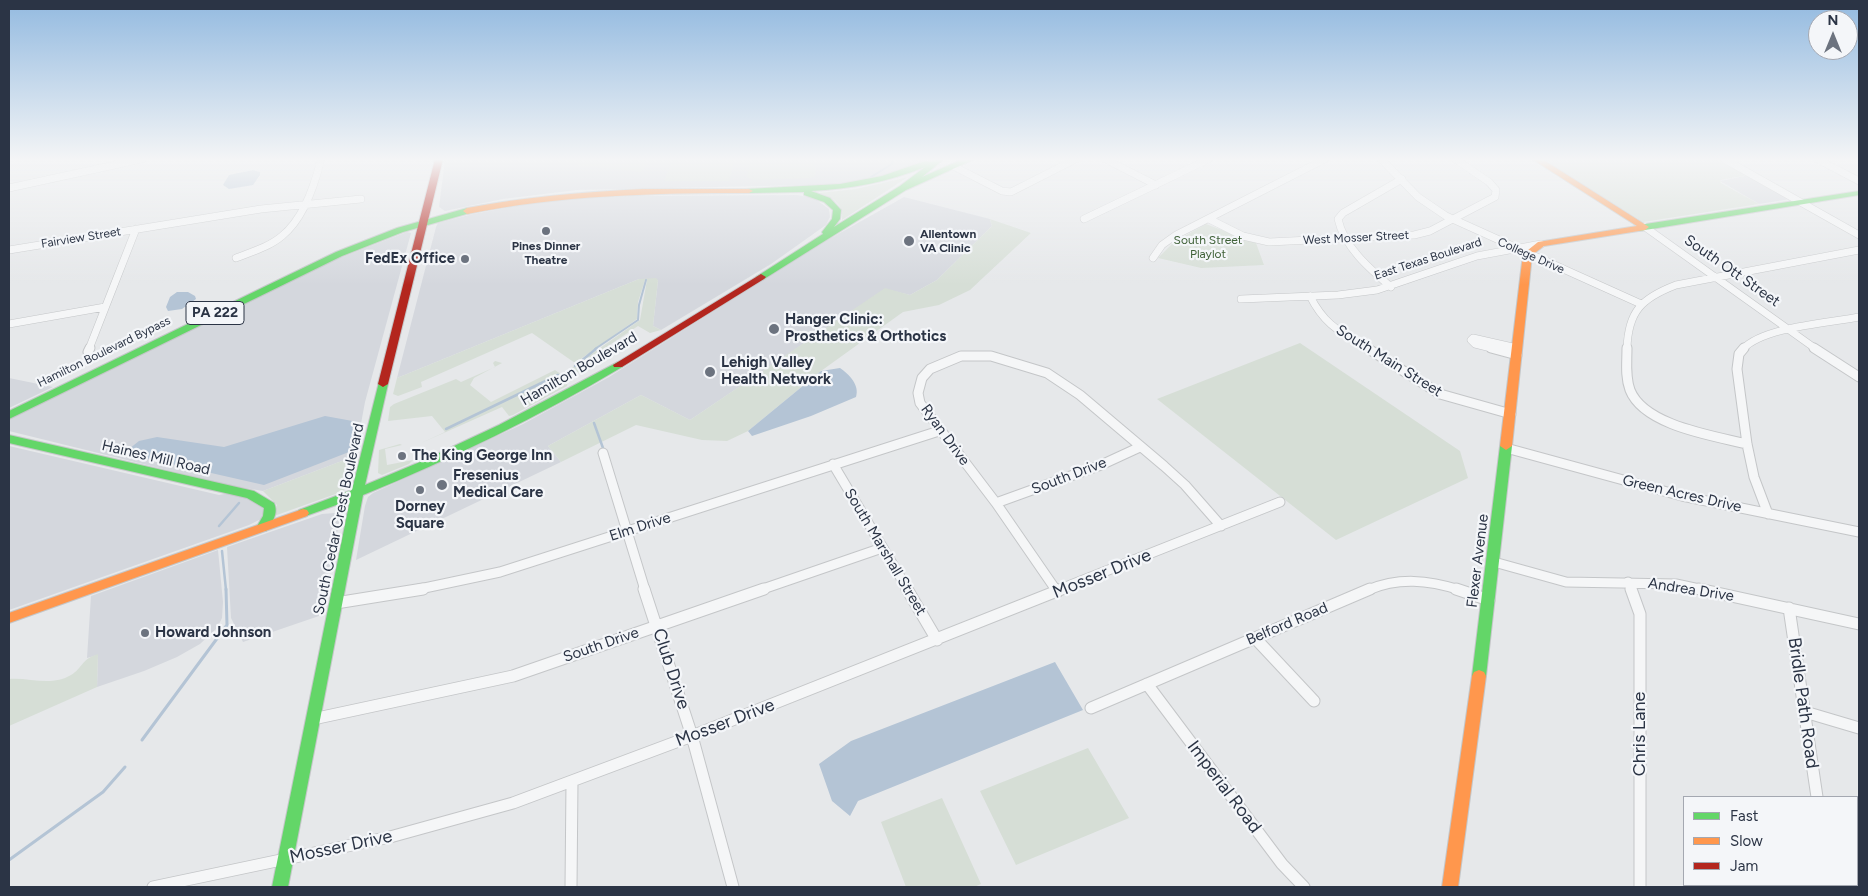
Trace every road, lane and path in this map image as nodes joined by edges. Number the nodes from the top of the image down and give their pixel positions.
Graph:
1 (304, 201) edge
2 (343, 201) edge
3 (430, 201) edge
4 (523, 201) edge
5 (828, 201) edge
6 (883, 201) edge
7 (1123, 201) edge
8 (1245, 201) edge
9 (1365, 201) edge
10 (1423, 201) edge
11 (1489, 201) edge
12 (1602, 201) edge
13 (1810, 201) edge
14 (1803, 202) junction
15 (302, 205) junction
16 (1084, 219) dead end
17 (1209, 219) junction
18 (1453, 220) junction
19 (426, 222) junction
20 (1645, 227) junction
21 (136, 229) junction
22 (1859, 235) edge
23 (1347, 238) junction
24 (817, 241) junction
25 (1541, 244) junction
26 (1514, 249) junction
27 (9, 250) edge
28 (1859, 250) edge
29 (1527, 254) junction
30 (236, 258) dead end
31 (1153, 258) dead end
32 (1714, 276) junction
33 (1391, 287) junction
34 (1310, 296) junction
35 (1241, 299) dead end
36 (1641, 304) junction
37 (105, 307) junction
38 (1859, 317) edge
39 (9, 324) edge
40 (1789, 329) junction
41 (88, 352) dead end
42 (1859, 377) edge
43 (1511, 414) junction
44 (9, 415) edge
45 (939, 431) junction
46 (9, 439) edge
47 (1747, 444) junction
48 (1140, 447) junction
49 (1506, 448) junction
50 (603, 453) dead end
51 (833, 464) junction
52 (357, 493) junction
53 (1280, 502) dead end
54 (996, 503) junction
55 (1768, 514) junction
56 (1221, 526) junction
57 (262, 528) junction
58 (626, 532) junction
59 (1859, 532) edge
60 (882, 548) junction
61 (1494, 562) junction
62 (1628, 582) junction
63 (1058, 592) junction
64 (1489, 600) junction
65 (336, 603) junction
66 (1789, 608) junction
67 (9, 618) edge
68 (1859, 624) edge
69 (656, 626) junction
70 (1255, 638) junction
71 (936, 640) junction
72 (1147, 684) junction
73 (1314, 701) dead end
74 (1091, 708) dead end
75 (1805, 712) junction
76 (313, 719) junction
77 (1859, 728) edge
78 (692, 736) junction
79 (572, 782) junction
80 (1817, 796) edge
81 (286, 859) junction
82 (1829, 886) edge
83 (153, 887) edge
84 (280, 887) edge
85 (571, 887) edge
86 (732, 887) edge
87 (1304, 887) edge
88 (1450, 887) edge
89 (1640, 887) edge
90 (1836, 887) edge

1 - 15 street
2 - 15 street, Fairview Street
3 - 19 main road, South Cedar Crest Boulevard
4 - 19 main road, Hamilton Boulevard Bypass / PA 222
5 - 24 main road
6 - 24 main road, Hamilton Boulevard
7 - 16 street
8 - 17 street
9 - 23 street
10 - 18 street, College Drive
11 - 18 street, West Mosser Street
12 - 20 main road, South Ott Street
13 - 14 main road, East Texas Boulevard
14 - 20 main road, East Texas Boulevard
14 - 22 street
15 - 21 street, Fairview Street
15 - 30 street
17 - 23 street, West Mosser Street
17 - 31 street
18 - 23 street, West Mosser Street
18 - 26 street, College Drive
19 - 44 main road, Hamilton Boulevard Bypass / PA 222
19 - 52 main road, South Cedar Crest Boulevard
20 - 25 main road, East Texas Boulevard
20 - 32 street, South Ott Street
21 - 27 street, Fairview Street
21 - 37 street
23 - 33 street
24 - 52 main road, Hamilton Boulevard
25 - 26 street, East Texas Boulevard
25 - 29 main road
26 - 29 street, College Drive
26 - 33 street, East Texas Boulevard
28 - 32 street
29 - 36 street, College Drive
29 - 43 main road, Flexer Avenue
32 - 36 street
32 - 40 street, South Ott Street
33 - 34 street, East Texas Boulevard
34 - 35 street, East Texas Boulevard
34 - 43 street, South Main Street
36 - 47 street
37 - 39 street
37 - 41 street
38 - 40 street
40 - 42 street, South Ott Street
40 - 47 street
43 - 49 main road, Flexer Avenue
45 - 48 street, Ryan Drive
45 - 51 street, Elm Drive
45 - 54 street, Ryan Drive
46 - 57 main road, Haines Mill Road
47 - 55 street
48 - 54 street, South Drive
48 - 56 street, Ryan Drive
49 - 55 street, Green Acres Drive
49 - 61 main road, Flexer Avenue
50 - 58 street, Club Drive
51 - 58 street, Elm Drive
51 - 60 street, South Marshall Street
52 - 57 main road, Hamilton Boulevard
52 - 65 main road, South Cedar Crest Boulevard
53 - 56 street, Mosser Drive
54 - 63 street, Ryan Drive
55 - 59 street, Green Acres Drive
56 - 63 street, Mosser Drive
57 - 67 main road, Hamilton Boulevard
58 - 65 street, Elm Drive
58 - 69 street, Club Drive
60 - 69 street, South Drive
60 - 71 street, South Marshall Street
61 - 62 street, Andrea Drive
61 - 64 main road, Flexer Avenue
62 - 66 street, Andrea Drive
62 - 89 street, Chris Lane
63 - 71 street, Mosser Drive
64 - 70 street, Belford Road
64 - 88 main road, Flexer Avenue
65 - 76 main road, South Cedar Crest Boulevard
66 - 68 street, Andrea Drive
66 - 75 street, Bridle Path Road
69 - 76 street, South Drive
69 - 78 street, Club Drive
70 - 72 street, Belford Road
70 - 73 street
71 - 78 street, Mosser Drive
72 - 74 street, Belford Road
72 - 87 street, Imperial Road
75 - 77 street
75 - 80 street, Bridle Path Road
76 - 81 main road, South Cedar Crest Boulevard
78 - 79 street, Mosser Drive
78 - 86 street, Club Drive
79 - 81 street, Mosser Drive
79 - 85 street
81 - 83 street, Mosser Drive
81 - 84 main road, South Cedar Crest Boulevard
82 - 90 street

